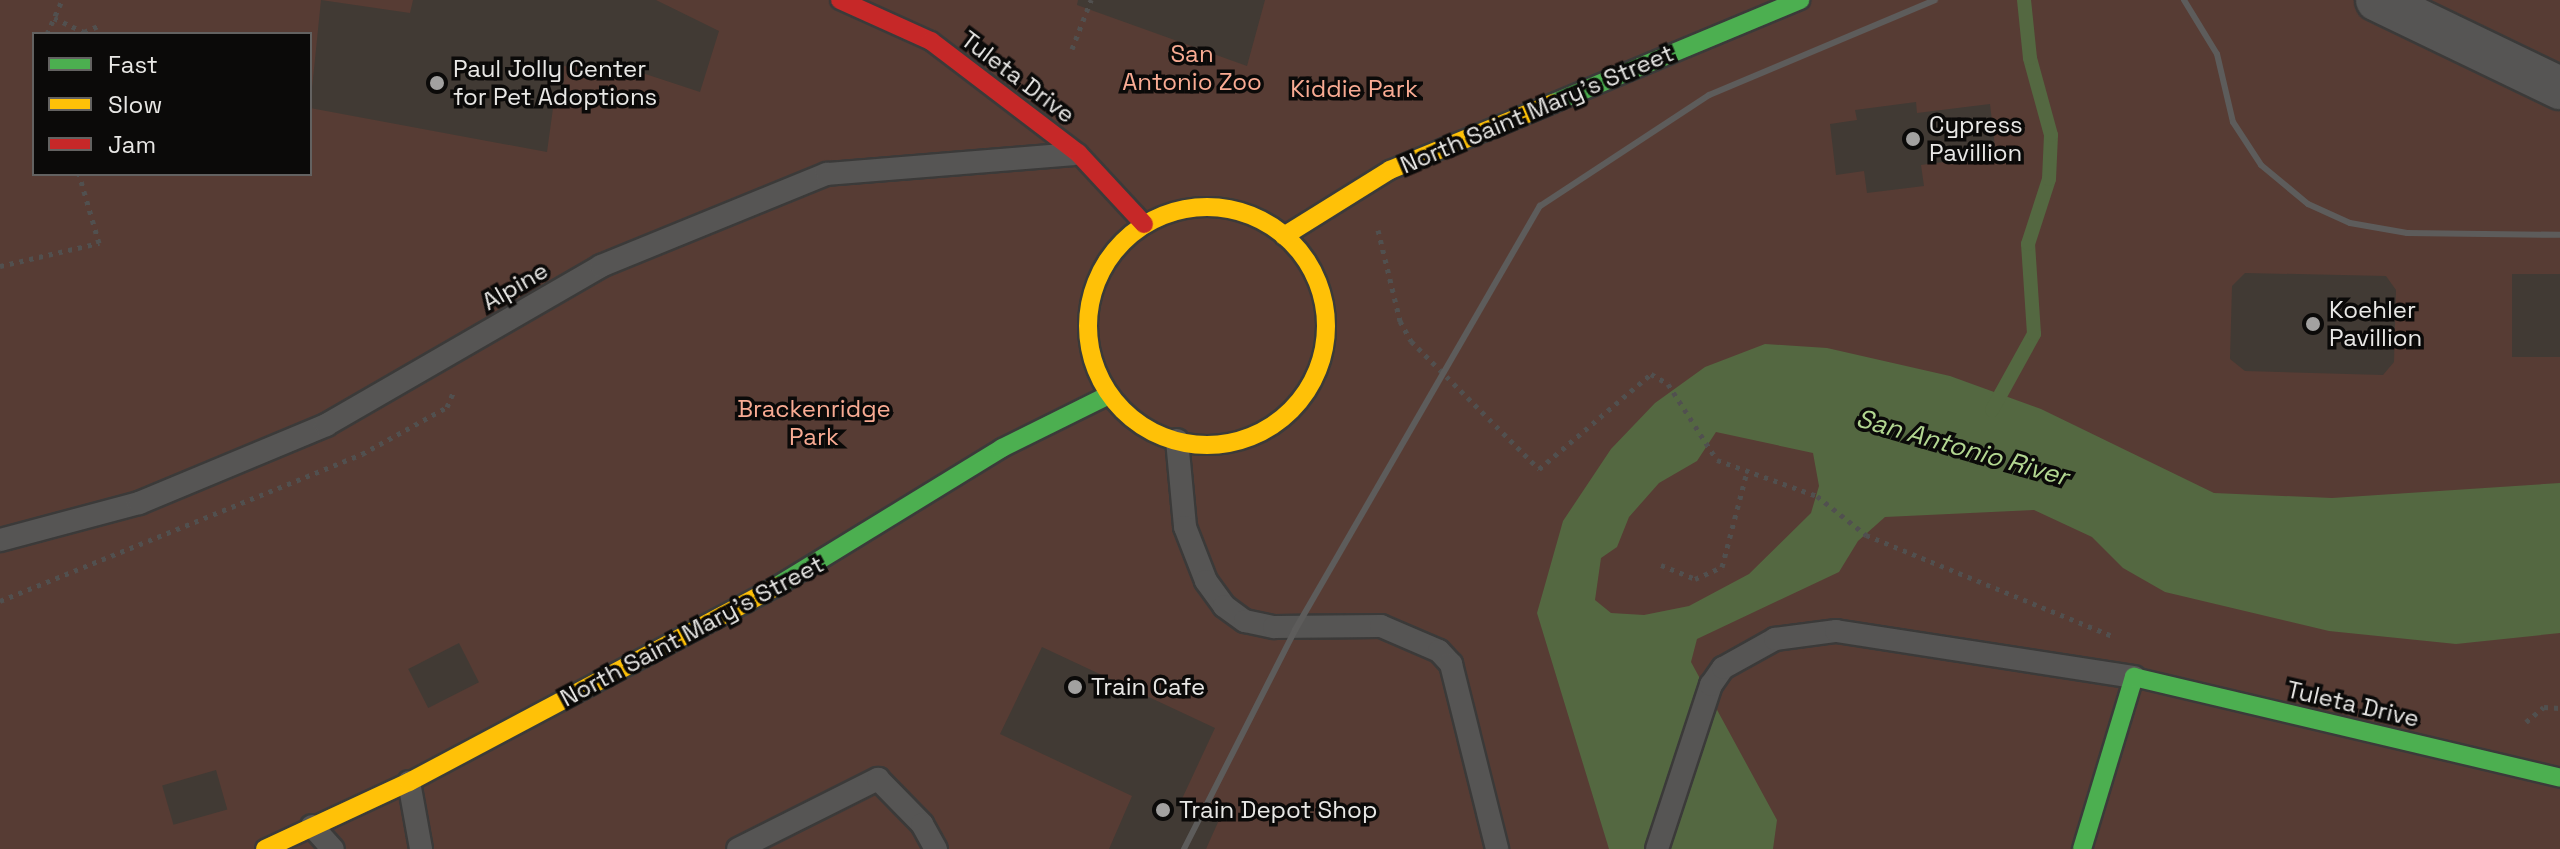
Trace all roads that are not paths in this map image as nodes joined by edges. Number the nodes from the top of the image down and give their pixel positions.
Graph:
1 (840, 0) edge
2 (1800, 0) edge
3 (2377, 0) edge
4 (2560, 88) edge
5 (1078, 153) junction
6 (1144, 224) junction
7 (1284, 236) junction
8 (1109, 395) junction
9 (1177, 440) junction
10 (0, 540) edge
11 (2134, 677) junction
12 (2560, 778) edge
13 (409, 782) junction
14 (312, 826) junction
15 (265, 849) edge
16 (333, 849) edge
17 (421, 849) edge
18 (738, 849) edge
19 (936, 849) edge
20 (1497, 849) edge
21 (1657, 849) edge
22 (2082, 849) edge

1 - 5 street, Tuleta Drive
2 - 7 street, North Saint Mary's Street
3 - 4 street
5 - 6 street, Tuleta Drive
5 - 10 lane, Alpine
6 - 7 street
6 - 8 street
7 - 9 street
8 - 9 street
8 - 13 street, North Saint Mary's Street
9 - 20 lane
11 - 12 street, Tuleta Drive
11 - 21 lane
11 - 22 street
13 - 14 street, North Saint Mary's Street
13 - 17 lane
14 - 15 street, North Saint Mary's Street
14 - 16 lane
18 - 19 lane

